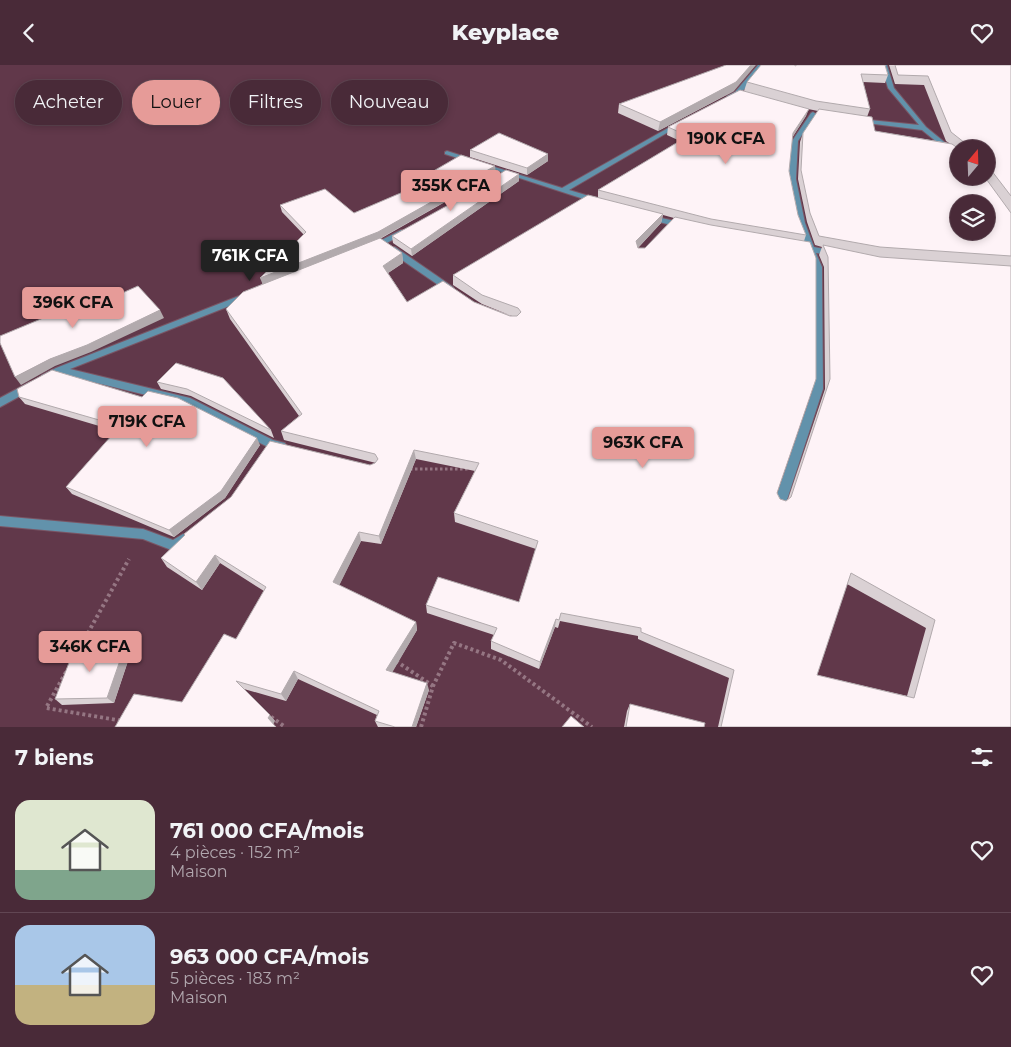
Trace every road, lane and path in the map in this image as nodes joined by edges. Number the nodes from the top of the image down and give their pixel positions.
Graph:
1 (761, 65) edge
2 (884, 65) edge
3 (737, 93) junction
4 (746, 96) edge
5 (720, 102) edge
6 (804, 111) edge
7 (687, 120) edge
8 (851, 120) edge
9 (924, 128) junction
10 (950, 150) edge
11 (447, 153) dead end
12 (506, 172) junction
13 (498, 177) edge
14 (562, 190) junction
15 (605, 205) edge
16 (642, 215) edge
17 (416, 225) edge
18 (694, 227) edge
19 (383, 243) junction
20 (794, 245) edge
21 (812, 249) junction
22 (364, 250) edge
23 (839, 255) edge
24 (454, 291) edge
25 (253, 294) edge
26 (59, 370) junction
27 (0, 403) edge
28 (289, 447) edge
29 (408, 469) edge
30 (478, 469) edge
31 (780, 503) edge
32 (0, 521) edge
33 (195, 529) edge
34 (143, 534) junction
35 (75, 656) edge
36 (393, 659) edge
37 (70, 665) edge
38 (434, 686) junction
39 (263, 712) edge
40 (133, 722) edge
41 (285, 727) edge
42 (421, 727) edge
43 (592, 727) edge

1 - 3 street
2 - 9 street
3 - 4 street
3 - 5 street
6 - 21 street
7 - 14 street
8 - 9 street
9 - 10 street
11 - 12 street
12 - 13 street
12 - 14 street
14 - 15 street
16 - 18 street
17 - 19 street
19 - 22 street
19 - 24 street
20 - 21 street
21 - 23 street
21 - 31 street
25 - 26 street
26 - 27 street
26 - 28 street
29 - 30 path
32 - 34 street
33 - 34 street
34 - 35 path
36 - 38 path
37 - 40 path
38 - 42 path
38 - 43 path
39 - 41 path

